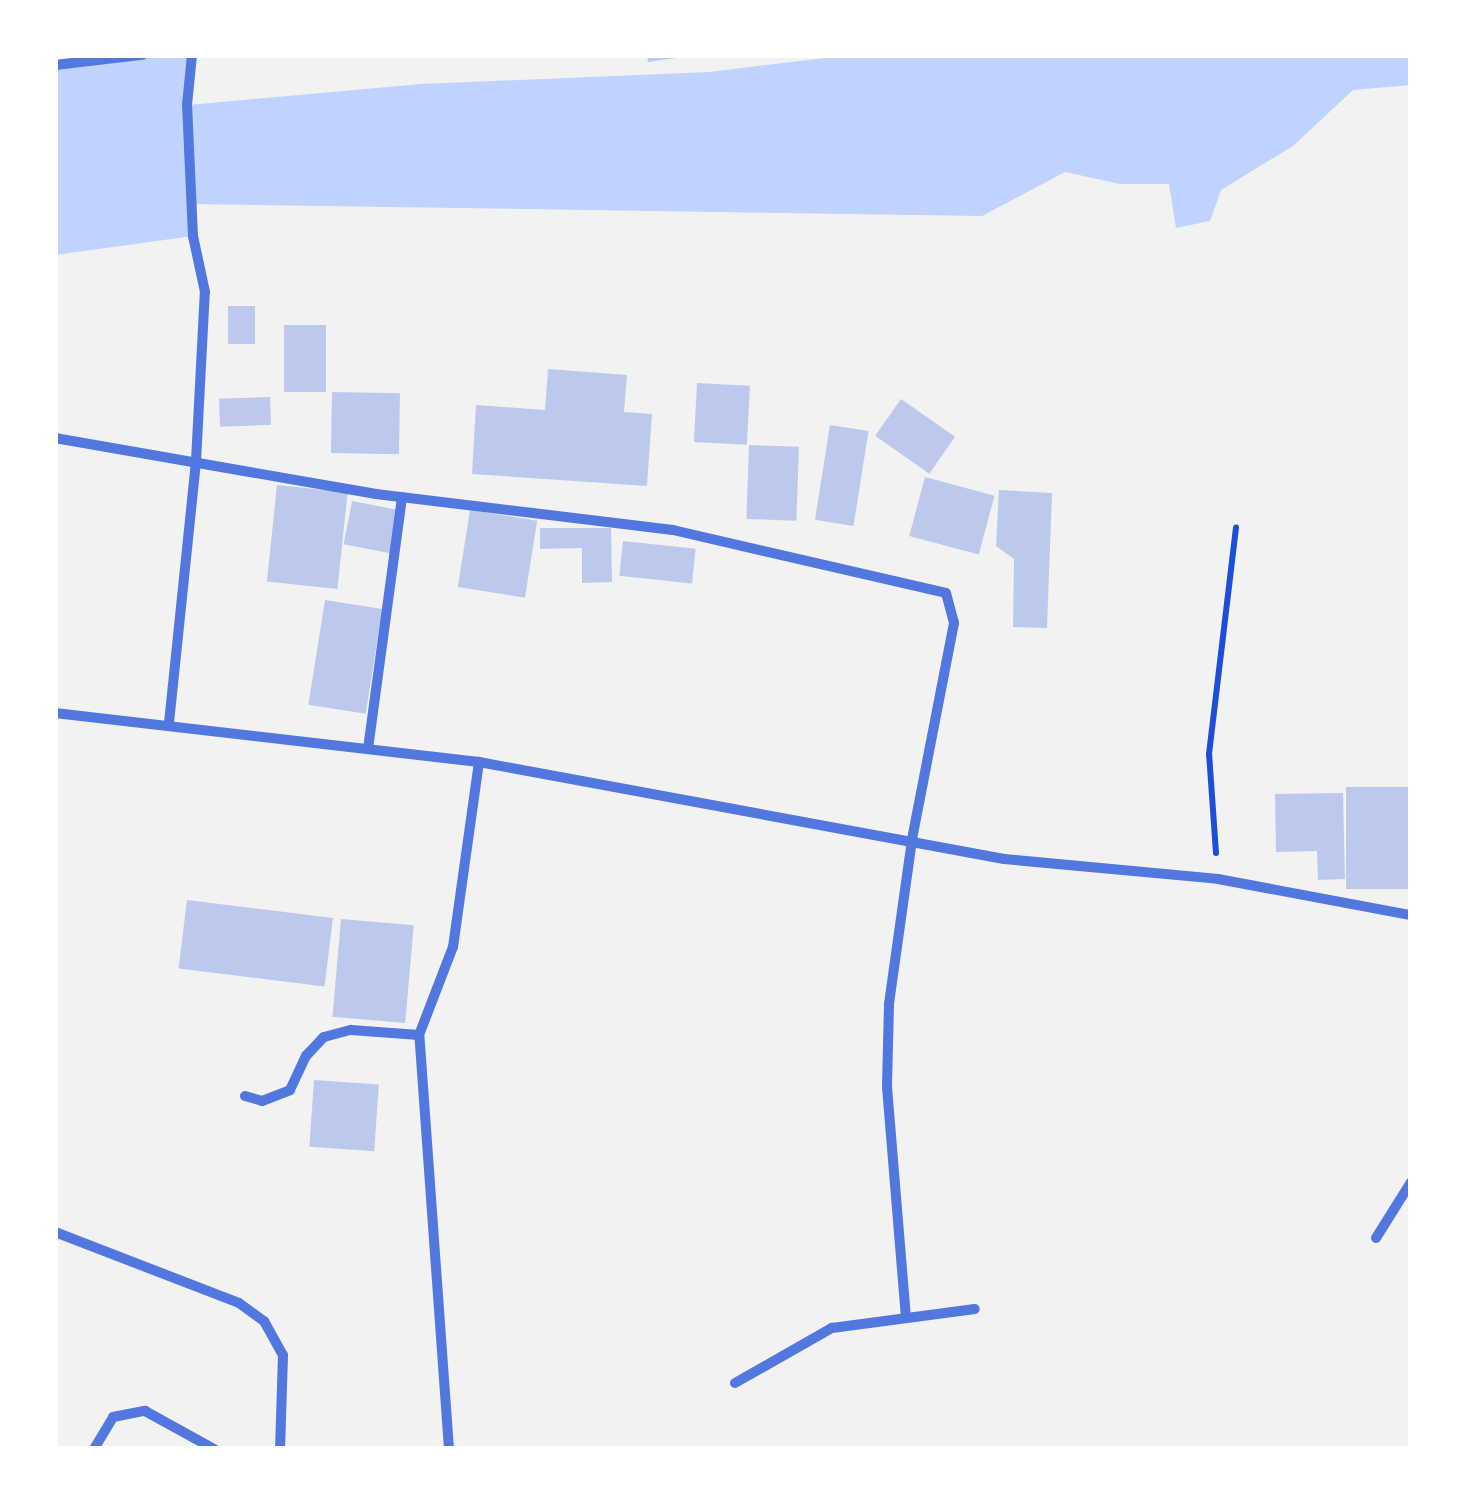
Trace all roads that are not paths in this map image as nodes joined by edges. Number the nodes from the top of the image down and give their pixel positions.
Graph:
1 (142, 55) edge
2 (192, 55) edge
3 (55, 65) edge
4 (55, 438) edge
5 (196, 462) junction
6 (402, 497) junction
7 (55, 713) edge
8 (168, 723) junction
9 (368, 750) junction
10 (479, 762) junction
11 (912, 840) junction
12 (1411, 915) edge
13 (418, 1035) junction
14 (244, 1096) dead end
15 (1411, 1182) edge
16 (55, 1232) edge
17 (1376, 1238) dead end
18 (975, 1310) dead end
19 (906, 1316) junction
20 (735, 1383) dead end
21 (94, 1449) edge
22 (214, 1449) edge
23 (280, 1449) edge
24 (449, 1449) edge

1 - 3 street
2 - 5 street
4 - 5 street
5 - 6 street
5 - 8 street
6 - 9 street
6 - 11 street
7 - 8 street
8 - 9 street
9 - 10 street
10 - 11 street
10 - 13 street
11 - 12 street
11 - 19 street
13 - 14 street
13 - 24 street
15 - 17 street
16 - 23 street
18 - 19 street
19 - 20 street
21 - 22 street

